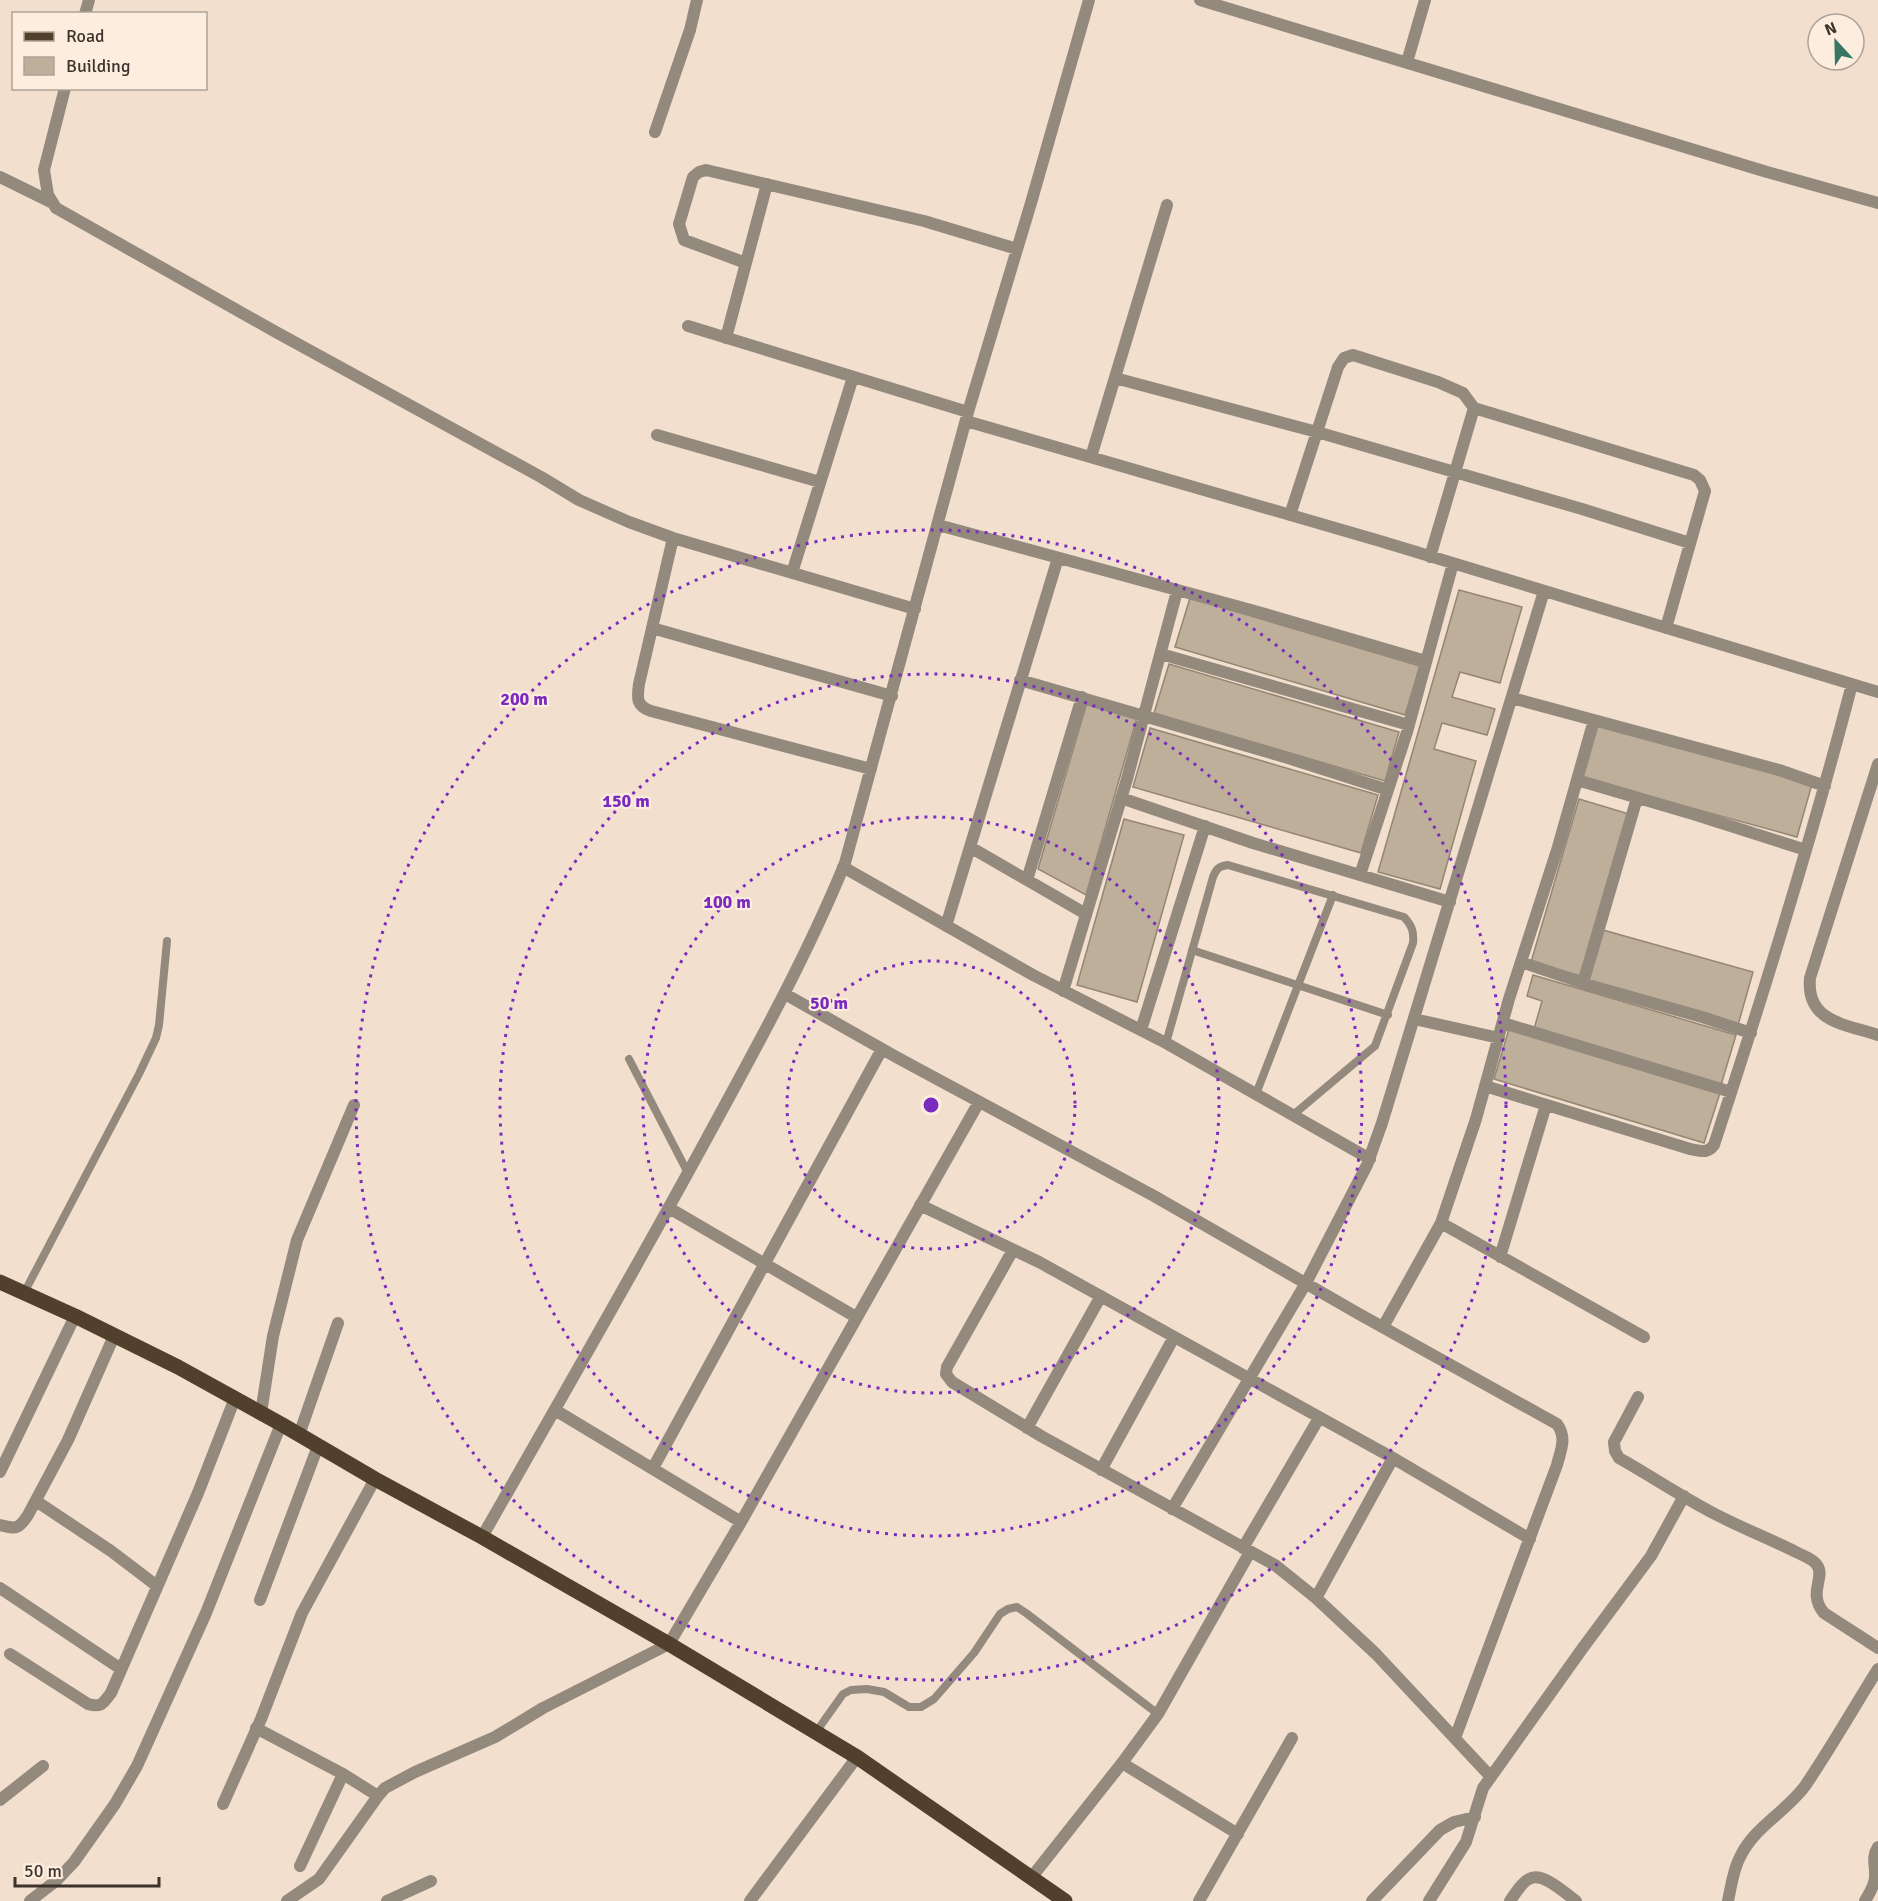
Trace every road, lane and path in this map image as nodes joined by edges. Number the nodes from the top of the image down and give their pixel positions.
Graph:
1 (697, 0) edge
2 (1089, 0) edge
3 (1200, 0) edge
4 (1425, 0) edge
5 (1407, 63) junction
6 (64, 90) edge
7 (655, 132) dead end
8 (0, 177) edge
9 (767, 184) junction
10 (53, 203) junction
11 (1878, 203) edge
12 (1167, 205) dead end
13 (1017, 249) junction
14 (746, 263) junction
15 (688, 326) dead end
16 (726, 338) junction
17 (853, 377) junction
18 (1115, 378) junction
19 (1474, 408) junction
20 (967, 417) junction
21 (1317, 432) junction
22 (657, 435) dead end
23 (1091, 458) junction
24 (1454, 472) junction
25 (820, 482) junction
26 (1290, 515) junction
27 (938, 525) junction
28 (673, 538) junction
29 (1690, 543) junction
30 (1430, 556) junction
31 (1058, 558) junction
32 (1453, 563) junction
33 (792, 573) junction
34 (1177, 591) junction
35 (1544, 591) junction
36 (915, 609) junction
37 (652, 628) junction
38 (1666, 628) junction
39 (1161, 654) junction
40 (1426, 661) junction
41 (1020, 680) junction
42 (1851, 684) junction
43 (1878, 692) edge
44 (892, 696) junction
45 (1082, 697) junction
46 (1512, 698) junction
47 (1144, 716) junction
48 (1594, 720) junction
49 (1409, 725) junction
50 (1878, 764) edge
51 (871, 769) junction
52 (1577, 780) junction
53 (1825, 786) junction
54 (1388, 790) junction
55 (1121, 798) junction
56 (1637, 798) junction
57 (1205, 826) junction
58 (970, 847) junction
59 (1806, 850) junction
60 (843, 867) junction
61 (1360, 875) junction
62 (1027, 880) junction
63 (1333, 895) junction
64 (1450, 902) junction
65 (1086, 914) junction
66 (946, 926) junction
67 (167, 941) dead end
68 (1192, 950) junction
69 (1521, 962) junction
70 (1583, 983) junction
71 (1298, 986) junction
72 (1063, 991) junction
73 (785, 994) junction
74 (1388, 1015) junction
75 (1414, 1019) junction
76 (1503, 1023) junction
77 (1141, 1030) junction
78 (1751, 1033) junction
79 (1878, 1035) edge
80 (1499, 1038) junction
81 (1166, 1043) junction
82 (882, 1049) junction
83 (629, 1059) dead end
84 (1485, 1086) junction
85 (1731, 1092) junction
86 (1256, 1094) junction
87 (979, 1102) junction
88 (354, 1105) dead end
89 (1546, 1105) junction
90 (1293, 1115) junction
91 (1370, 1159) junction
92 (688, 1173) junction
93 (920, 1205) junction
94 (669, 1208) junction
95 (1441, 1223) junction
96 (1013, 1250) junction
97 (1500, 1257) junction
98 (764, 1264) junction
99 (0, 1282) edge
100 (1306, 1283) junction
101 (24, 1293) junction
102 (1101, 1296) junction
103 (75, 1316) junction
104 (856, 1317) junction
105 (338, 1323) dead end
106 (1383, 1327) junction
107 (114, 1336) junction
108 (1174, 1336) junction
109 (1644, 1337) dead end
110 (1249, 1379) junction
111 (1638, 1397) dead end
112 (235, 1398) junction
113 (555, 1410) junction
114 (261, 1413) junction
115 (1319, 1418) junction
116 (281, 1424) junction
117 (1027, 1428) junction
118 (299, 1435) junction
119 (318, 1446) junction
120 (1393, 1458) junction
121 (652, 1468) junction
122 (1101, 1470) junction
123 (0, 1472) edge
124 (375, 1479) junction
125 (1684, 1496) junction
126 (36, 1501) junction
127 (1172, 1509) junction
128 (741, 1522) junction
129 (0, 1525) edge
130 (482, 1537) junction
131 (1530, 1539) junction
132 (1247, 1550) junction
133 (157, 1586) junction
134 (0, 1588) edge
135 (1316, 1598) junction
136 (260, 1600) dead end
137 (669, 1644) junction
138 (1878, 1648) edge
139 (10, 1654) dead end
140 (1878, 1668) edge
141 (120, 1669) junction
142 (1158, 1714) junction
143 (256, 1728) junction
144 (816, 1732) junction
145 (1292, 1738) dead end
146 (1455, 1738) junction
147 (857, 1757) junction
148 (1122, 1763) junction
149 (43, 1766) dead end
150 (343, 1774) junction
151 (1491, 1777) junction
152 (378, 1796) junction
153 (0, 1800) edge
154 (223, 1804) dead end
155 (1475, 1817) junction
156 (1238, 1834) junction
157 (1878, 1847) edge
158 (300, 1866) dead end
159 (1030, 1878) junction
160 (431, 1881) dead end
161 (30, 1901) edge
162 (287, 1901) edge
163 (387, 1901) edge
164 (750, 1901) edge
165 (1065, 1901) edge
166 (1198, 1901) edge
167 (1372, 1901) edge
168 (1430, 1901) edge
169 (1510, 1901) edge
170 (1576, 1901) edge
171 (1728, 1901) edge
172 (1865, 1901) edge

1 - 7 street
2 - 13 street
3 - 5 street
4 - 5 street
5 - 11 street
6 - 10 street
8 - 10 street
9 - 13 street
9 - 14 street
9 - 14 street
10 - 28 street
12 - 18 street
13 - 20 street
14 - 16 street
15 - 16 street
16 - 17 street
17 - 20 street
17 - 25 street
18 - 21 street
18 - 23 street
19 - 21 street
19 - 24 street
19 - 29 street
20 - 23 street
20 - 27 street
21 - 24 street
21 - 26 street
22 - 25 street
23 - 26 street
24 - 29 street
24 - 30 street
25 - 33 street
26 - 30 street
27 - 31 street
27 - 36 street
28 - 33 street
28 - 37 street
29 - 38 street
30 - 32 street
31 - 34 street
31 - 41 street
32 - 35 street
32 - 40 street
33 - 36 street
34 - 39 street
34 - 40 street
35 - 38 street
35 - 46 street
36 - 44 street
37 - 44 street
37 - 51 street
38 - 42 street
39 - 47 street
39 - 49 street
40 - 49 street
41 - 45 street
41 - 58 street
42 - 43 street
42 - 53 street
44 - 51 street
45 - 47 street
45 - 62 street
46 - 48 street
46 - 64 street
47 - 54 street
47 - 55 street
48 - 52 street
48 - 53 street
49 - 54 street
50 - 79 street
51 - 60 street
52 - 56 street
52 - 69 street
53 - 59 street
54 - 61 street
55 - 57 street
55 - 65 street
56 - 59 street
56 - 70 street
57 - 61 street
57 - 77 street
58 - 62 street
58 - 66 street
59 - 78 street
60 - 66 street
60 - 73 street
61 - 64 street
62 - 65 street
63 - 68 lane
63 - 71 lane
63 - 74 lane
64 - 75 street
65 - 72 street
66 - 72 street
67 - 101 lane
68 - 71 lane
68 - 81 lane
69 - 70 street
69 - 76 street
70 - 78 street
71 - 74 lane
71 - 86 lane
72 - 77 street
73 - 82 street
73 - 92 street
74 - 90 lane
75 - 80 street
75 - 91 street
76 - 80 street
76 - 85 street
77 - 81 street
78 - 85 street
80 - 84 street
81 - 86 street
82 - 87 street
82 - 98 street
83 - 92 lane
84 - 89 street
84 - 95 street
85 - 89 street
86 - 90 street
87 - 93 street
87 - 100 street
88 - 114 street
89 - 97 street
90 - 91 street
91 - 100 street
92 - 94 street
93 - 96 street
93 - 104 street
94 - 98 street
94 - 113 street
95 - 97 street
95 - 106 street
96 - 102 street
96 - 117 street
97 - 109 street
98 - 104 street
98 - 121 street
99 - 101 main road
100 - 106 street
100 - 110 street
101 - 103 main road
102 - 108 street
102 - 117 street
103 - 107 main road
103 - 123 street
104 - 128 street
105 - 118 street
106 - 131 street
107 - 112 main road
107 - 126 street
108 - 110 street
108 - 122 street
110 - 115 street
110 - 127 street
111 - 125 street
112 - 114 main road
112 - 133 street
113 - 121 street
113 - 130 street
114 - 116 main road
115 - 120 street
115 - 132 street
116 - 118 main road
116 - 161 street
117 - 122 street
118 - 119 main road
119 - 124 main road
119 - 136 street
120 - 131 street
120 - 135 street
121 - 128 street
122 - 127 street
124 - 130 main road
124 - 143 street
125 - 138 street
125 - 151 street
126 - 129 street
126 - 133 street
127 - 132 street
128 - 137 street
130 - 137 main road
131 - 146 street
132 - 135 street
132 - 142 street
133 - 141 street
134 - 141 street
135 - 146 street
137 - 144 main road
137 - 152 street
139 - 141 street
140 - 171 street
142 - 144 lane
142 - 148 street
143 - 150 street
143 - 154 street
144 - 147 main road
145 - 156 street
146 - 151 street
147 - 159 main road
147 - 164 street
148 - 156 street
148 - 159 street
149 - 153 street
150 - 152 street
150 - 158 street
151 - 155 street
152 - 162 street
155 - 167 street
155 - 168 street
156 - 166 street
157 - 172 street
159 - 165 main road
160 - 163 street
169 - 170 street

